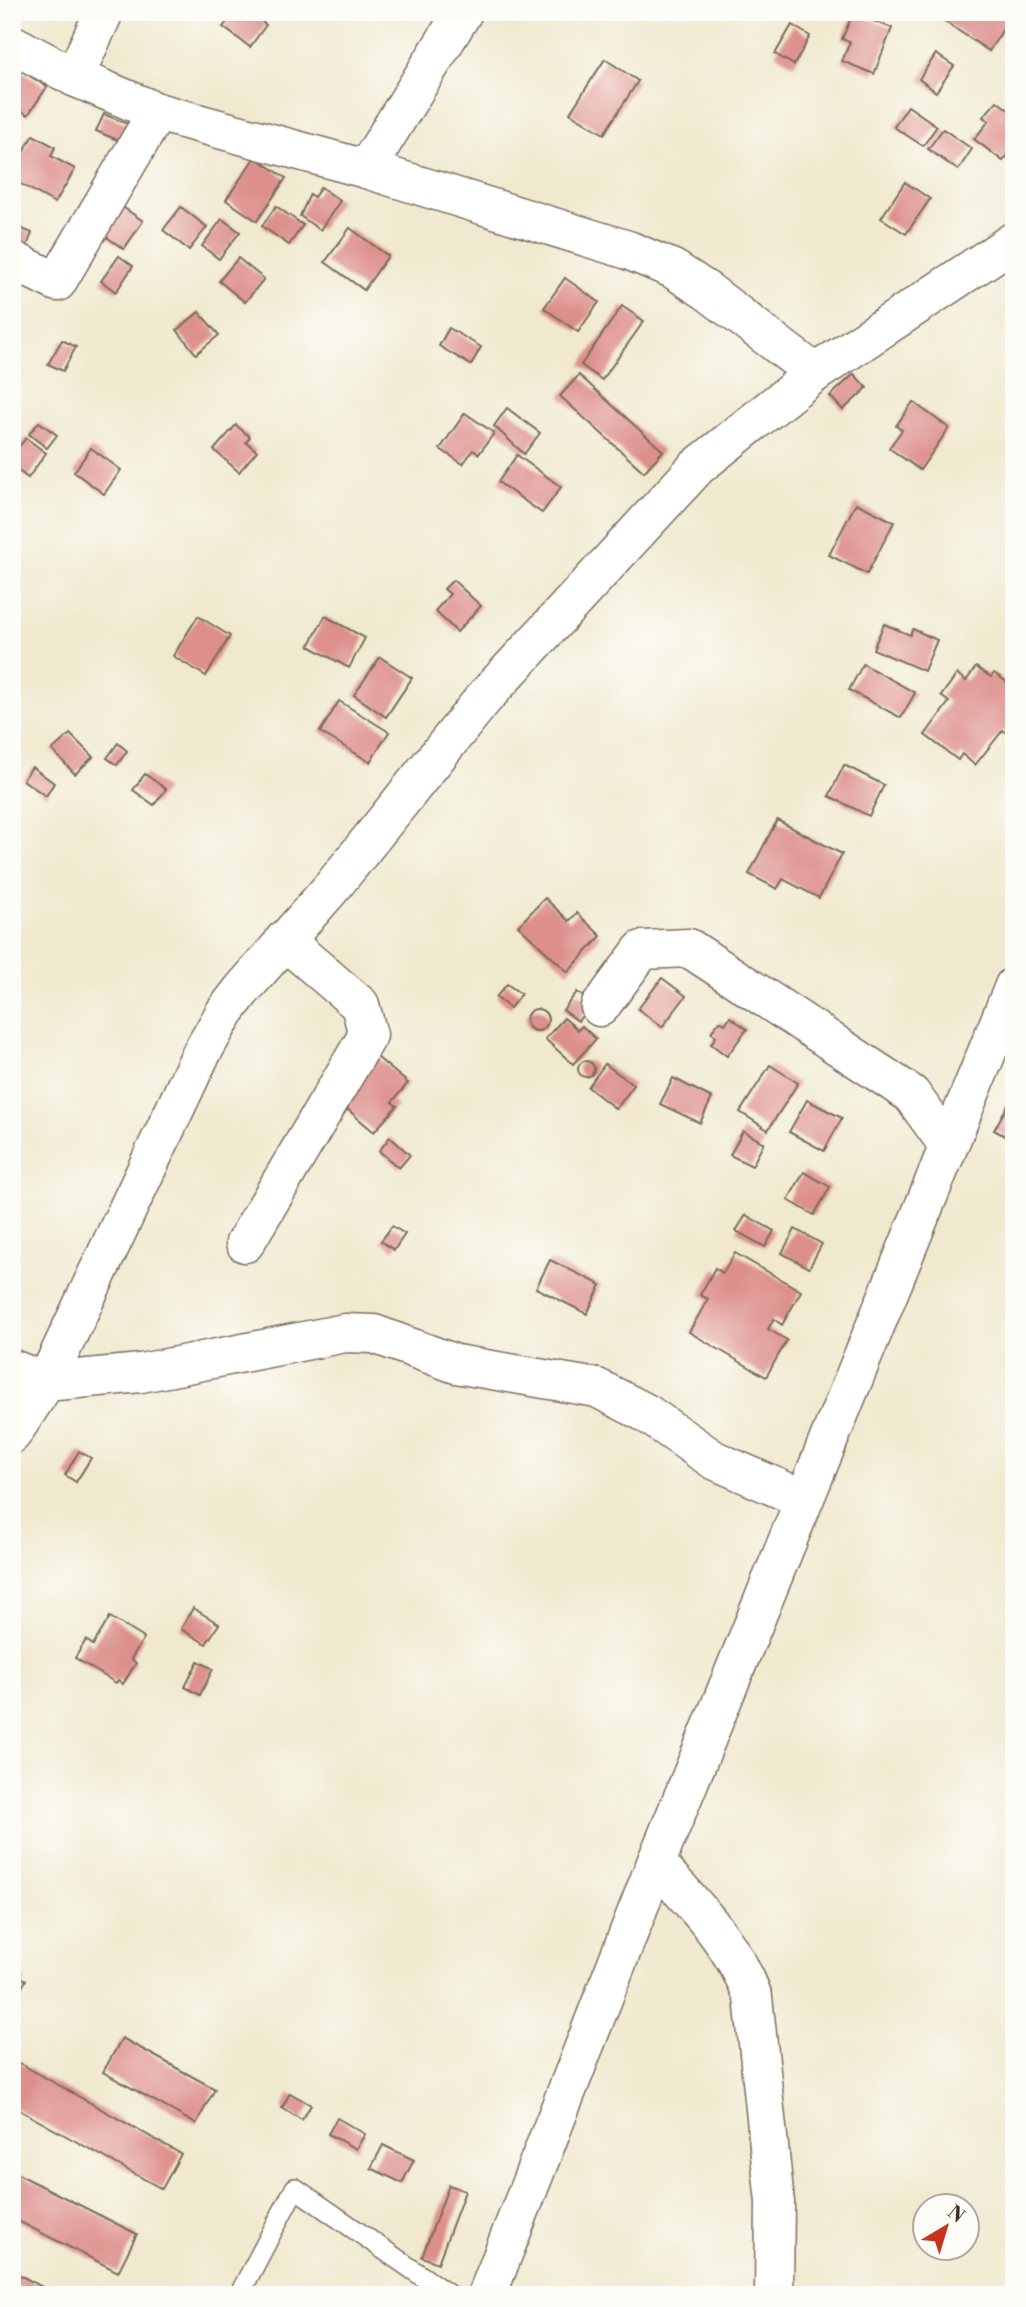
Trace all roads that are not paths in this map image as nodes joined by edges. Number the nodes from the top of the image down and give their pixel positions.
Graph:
1 (104, 12) edge
2 (463, 12) edge
3 (12, 44) edge
4 (74, 77) junction
5 (157, 113) junction
6 (366, 169) junction
7 (1014, 241) edge
8 (12, 260) edge
9 (815, 373) junction
10 (284, 940) junction
11 (1014, 986) edge
12 (600, 1007) dead end
13 (948, 1145) junction
14 (245, 1242) dead end
15 (29, 1376) edge
16 (12, 1434) edge
17 (803, 1499) junction
18 (656, 1863) junction
19 (239, 2295) edge
20 (449, 2295) edge
21 (487, 2295) edge
22 (774, 2295) edge

1 - 4 street
2 - 6 street
3 - 4 street
4 - 5 street
5 - 6 street
5 - 8 street
6 - 9 street
7 - 9 street
9 - 10 street
10 - 14 street
10 - 15 street
11 - 13 street
12 - 13 street
13 - 17 street
15 - 16 street
15 - 17 street
17 - 18 street
18 - 21 street
18 - 22 street
19 - 20 lane

